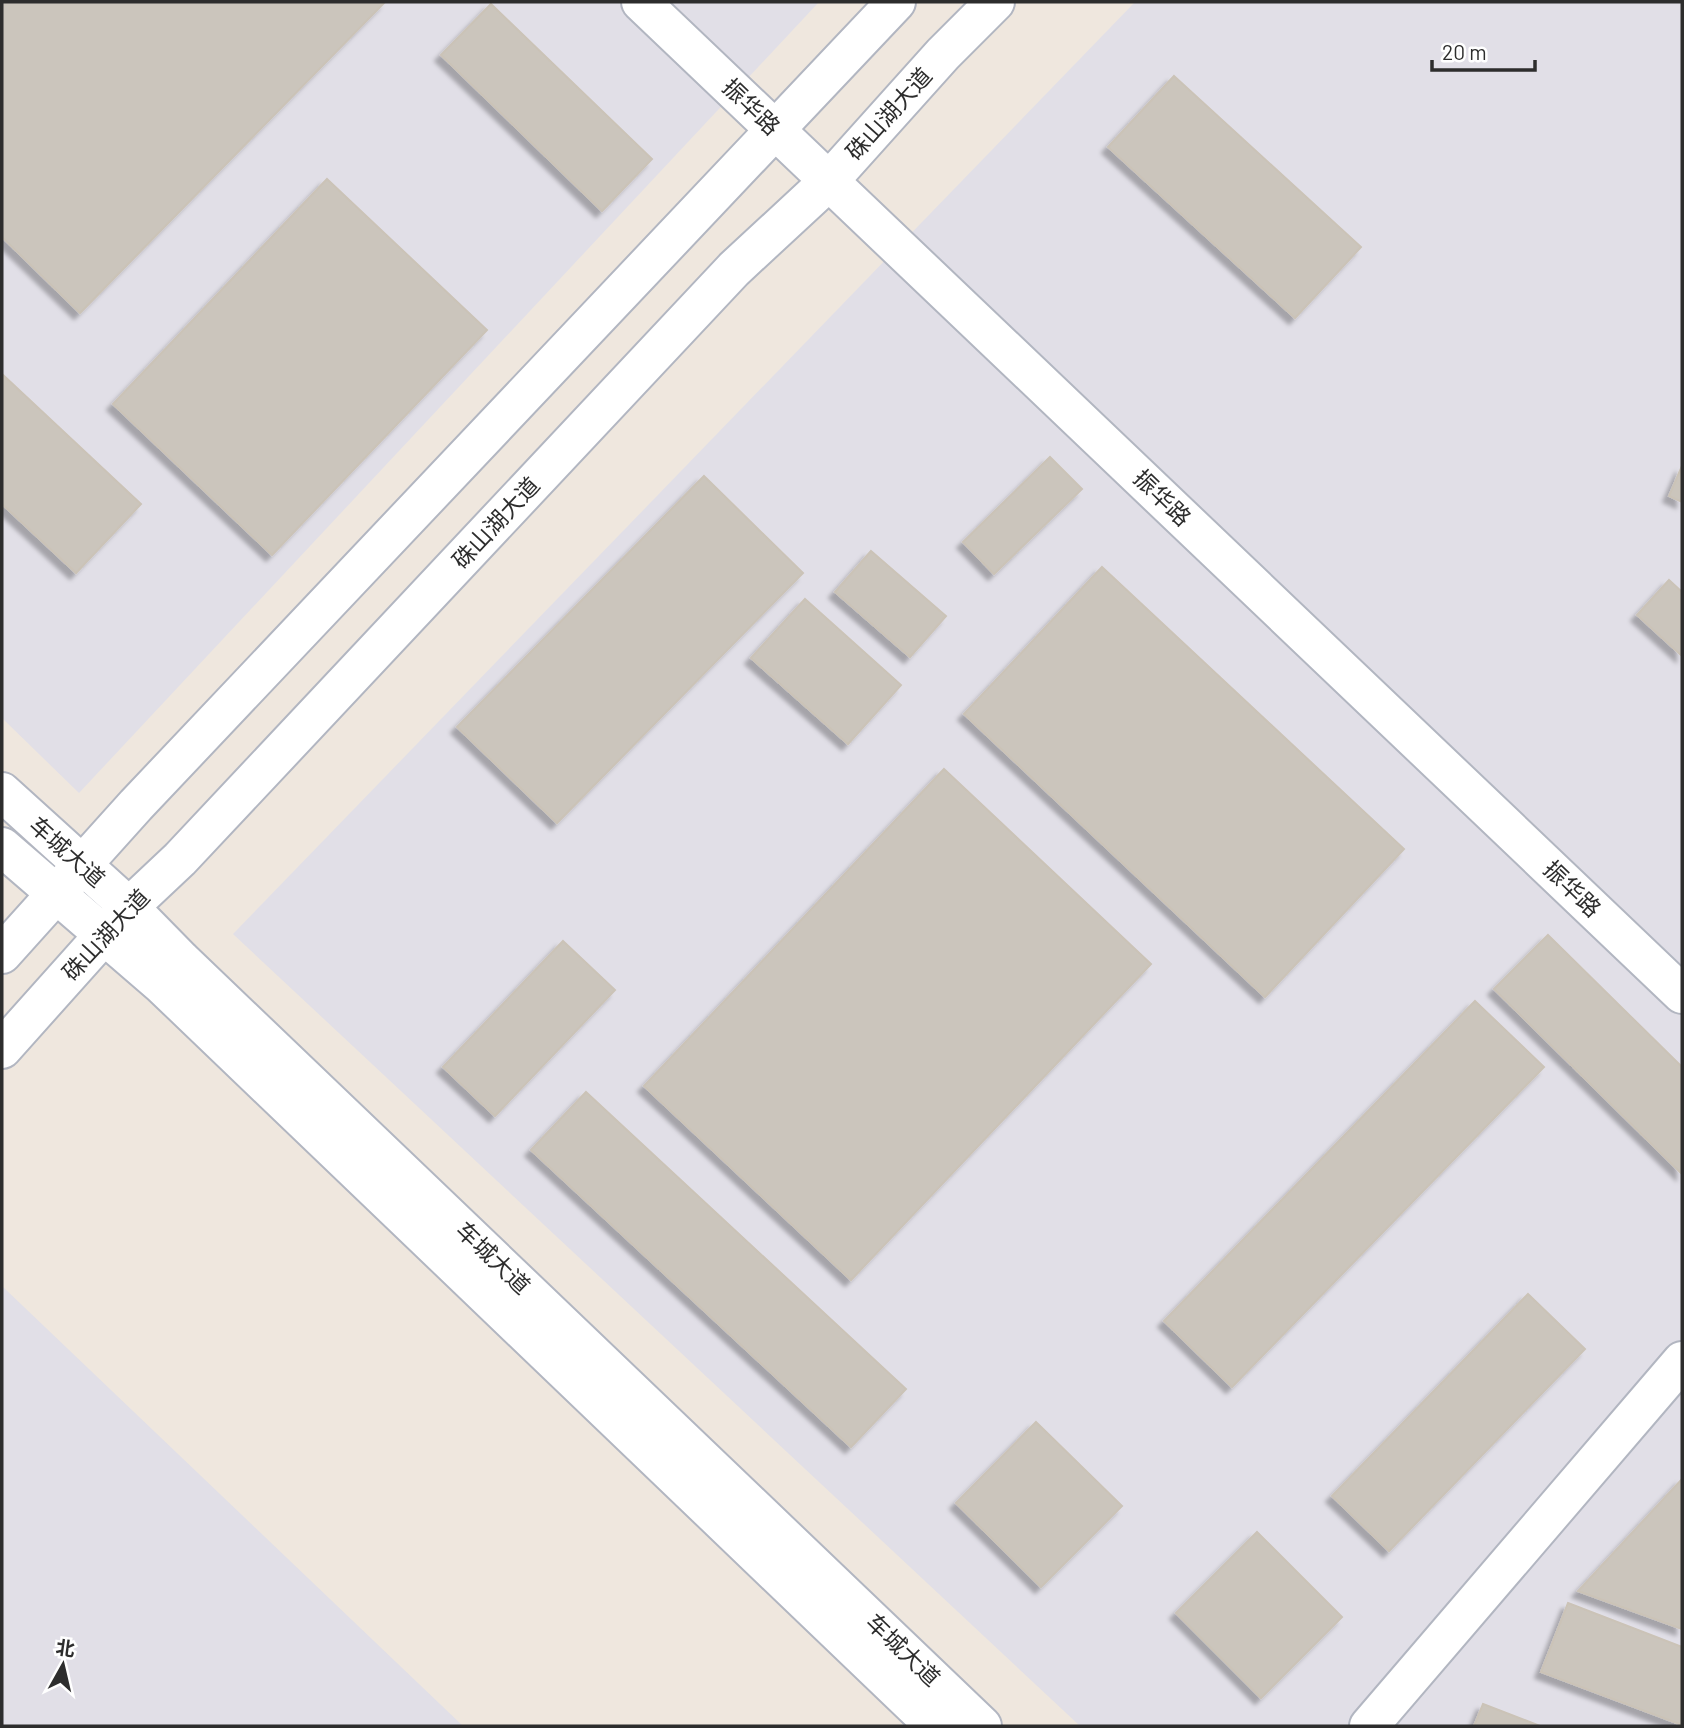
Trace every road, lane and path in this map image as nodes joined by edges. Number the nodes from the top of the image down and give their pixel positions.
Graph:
1 (641, 2) edge
2 (896, 2) edge
3 (995, 2) edge
4 (774, 129) junction
5 (829, 181) junction
6 (2, 792) edge
7 (2, 847) edge
8 (82, 866) junction
9 (56, 894) junction
10 (129, 907) junction
11 (104, 935) junction
12 (2, 954) edge
13 (1682, 994) edge
14 (2, 1049) edge
15 (1682, 1361) edge
16 (935, 1726) edge
17 (982, 1726) edge
18 (1369, 1726) edge

1 - 4 street, 振华路
2 - 4 street
3 - 5 street, 硃山湖大道
4 - 5 street, 振华路
4 - 8 street
5 - 10 street, 硃山湖大道
5 - 13 street, 振华路
6 - 8 street, 车城大道
7 - 9 street, 车城大道
8 - 9 street
8 - 10 street, 车城大道
9 - 11 street, 车城大道
9 - 12 street
10 - 11 street, 硃山湖大道
10 - 17 street, 车城大道
11 - 14 street, 硃山湖大道
11 - 16 street, 车城大道
15 - 18 street

